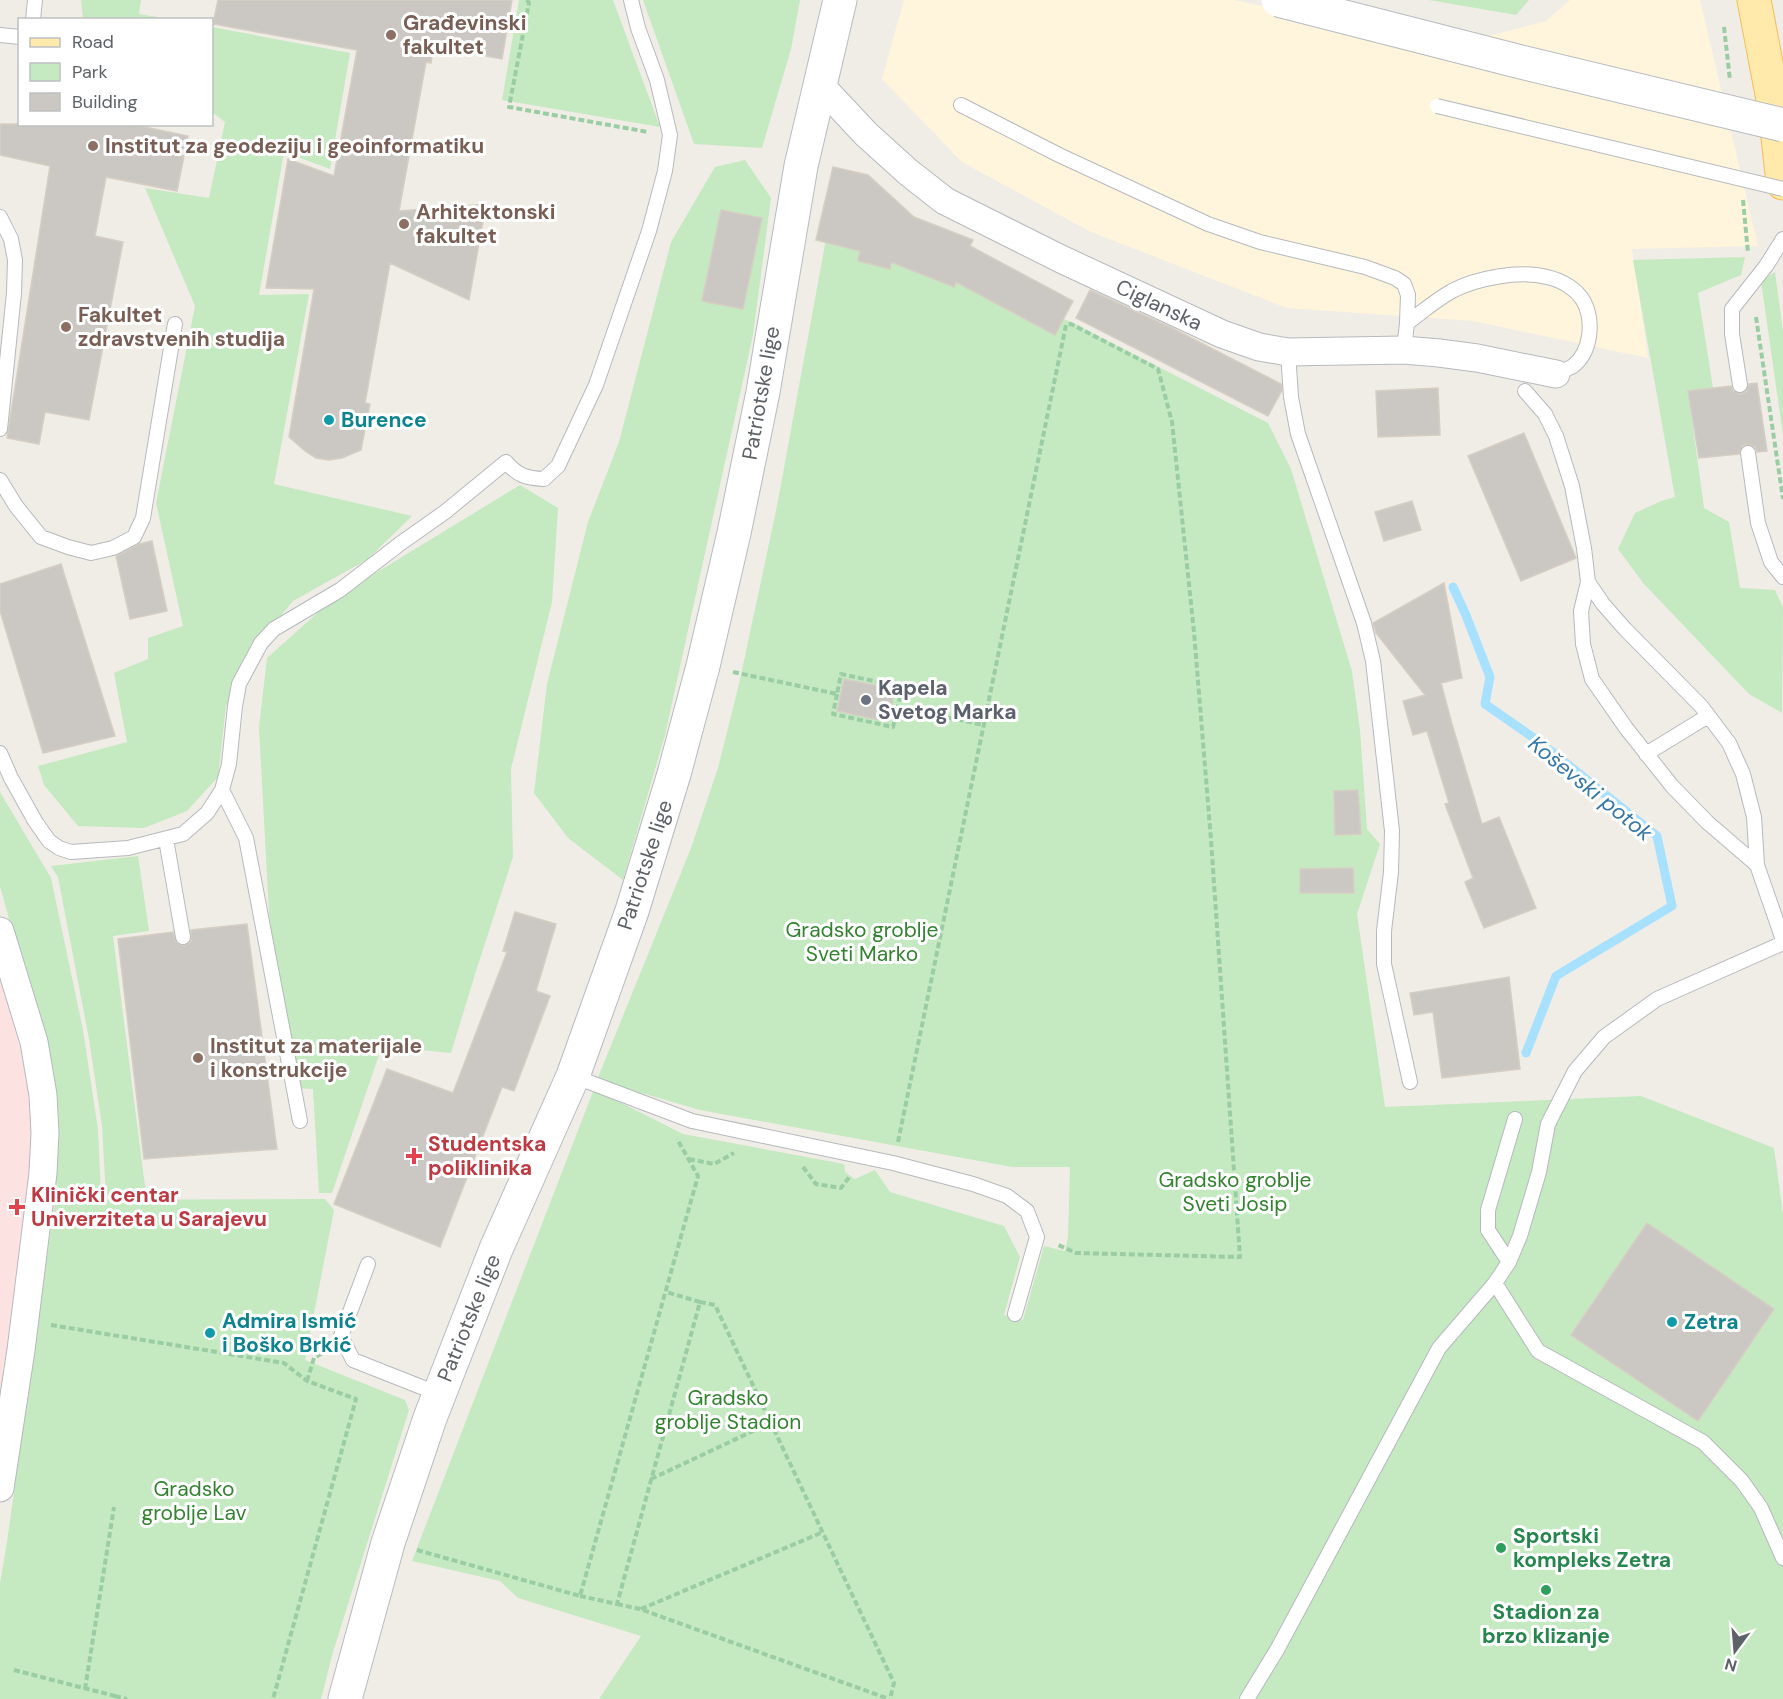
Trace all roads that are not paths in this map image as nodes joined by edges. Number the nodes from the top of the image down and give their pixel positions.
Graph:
1 (34, 0) edge
2 (631, 0) edge
3 (840, 0) edge
4 (1278, 0) edge
5 (1754, 0) edge
6 (33, 18) edge
7 (0, 35) edge
8 (18, 37) edge
9 (821, 86) junction
10 (961, 105) dead end
11 (1437, 106) dead end
12 (1783, 125) edge
13 (1783, 183) edge
14 (1783, 189) edge
15 (0, 217) edge
16 (1783, 239) edge
17 (1407, 323) junction
18 (175, 324) dead end
19 (1404, 350) junction
20 (1288, 352) junction
21 (1556, 374) joint
22 (1740, 385) dead end
23 (1525, 391) dead end
24 (0, 429) edge
25 (1748, 453) dead end
26 (0, 480) edge
27 (1783, 576) edge
28 (1587, 582) junction
29 (1708, 716) junction
30 (0, 753) edge
31 (1646, 754) junction
32 (222, 790) junction
33 (166, 839) junction
34 (1757, 865) junction
35 (0, 932) edge
36 (183, 937) dead end
37 (1783, 941) edge
38 (573, 1076) junction
39 (1410, 1082) dead end
40 (1515, 1119) dead end
41 (300, 1121) dead end
42 (1509, 1262) junction
43 (368, 1264) dead end
44 (1495, 1283) junction
45 (1015, 1314) dead end
46 (439, 1394) junction
47 (0, 1488) edge
48 (1783, 1558) edge
49 (345, 1699) edge
50 (1247, 1699) edge

1 - 6 lane
2 - 32 lane
3 - 9 street, Patriotske lige
4 - 12 street, bridge
5 - 13 main road
7 - 8 lane
9 - 20 street, Ciglanska
9 - 38 street, Patriotske lige
10 - 17 lane
11 - 14 lane, bridge
15 - 24 lane
16 - 22 lane
17 - 19 lane
17 - 21 lane
18 - 26 lane
19 - 20 street, Ciglanska
19 - 21 street, Ciglanska
20 - 39 lane
23 - 28 lane
25 - 27 lane
28 - 29 lane
28 - 31 lane
29 - 31 lane
29 - 34 lane
30 - 33 lane
31 - 34 lane
32 - 33 lane
32 - 41 lane
33 - 36 lane
34 - 37 lane
35 - 47 street
37 - 42 lane
38 - 45 lane
38 - 46 street, Patriotske lige
40 - 42 lane
42 - 44 lane
43 - 46 lane
44 - 48 lane
44 - 50 lane
46 - 49 street, Patriotske lige

